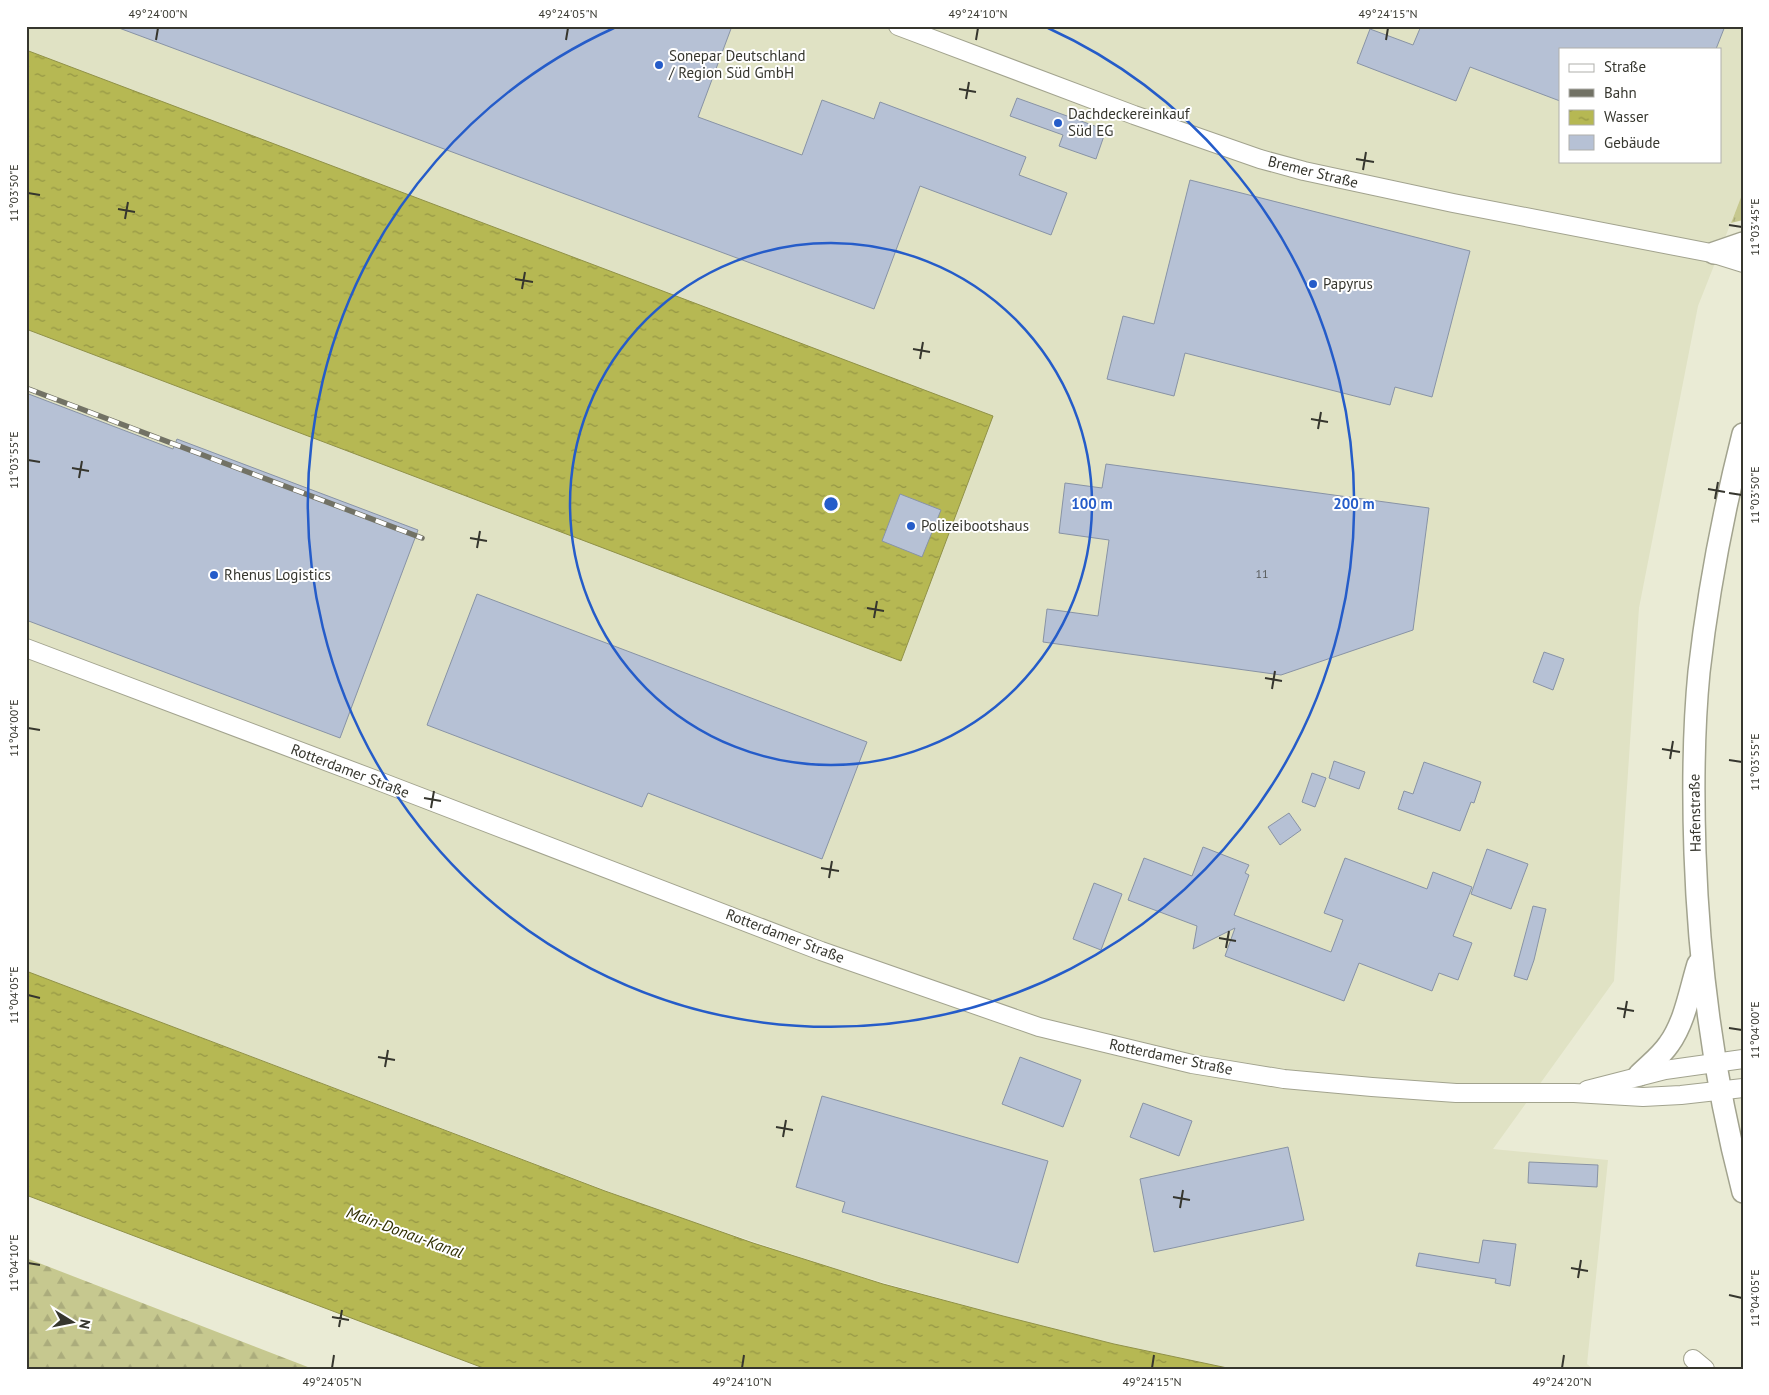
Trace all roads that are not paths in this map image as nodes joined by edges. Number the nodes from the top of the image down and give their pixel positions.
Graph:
1 (898, 26) edge
2 (1743, 243) edge
3 (1714, 254) junction
4 (1743, 263) edge
5 (1743, 434) edge
6 (26, 648) edge
7 (1701, 954) junction
8 (1743, 1059) edge
9 (1715, 1062) junction
10 (1639, 1075) junction
11 (1743, 1088) edge
12 (1720, 1091) junction
13 (1574, 1093) junction
14 (1743, 1192) edge

1 - 3 street, Bremer Straße
2 - 3 main road
3 - 4 street, Bremer Straße
5 - 7 main road, Hafenstraße
6 - 13 street, Rotterdamer Straße
7 - 9 main road, Hafenstraße
7 - 10 main road
8 - 9 street, Rotterdamer Straße
9 - 10 street, Rotterdamer Straße
9 - 12 main road, Hafenstraße
10 - 13 street, Rotterdamer Straße
11 - 12 street, Rotterdamer Straße
12 - 13 street, Rotterdamer Straße
12 - 14 main road, Hafenstraße

